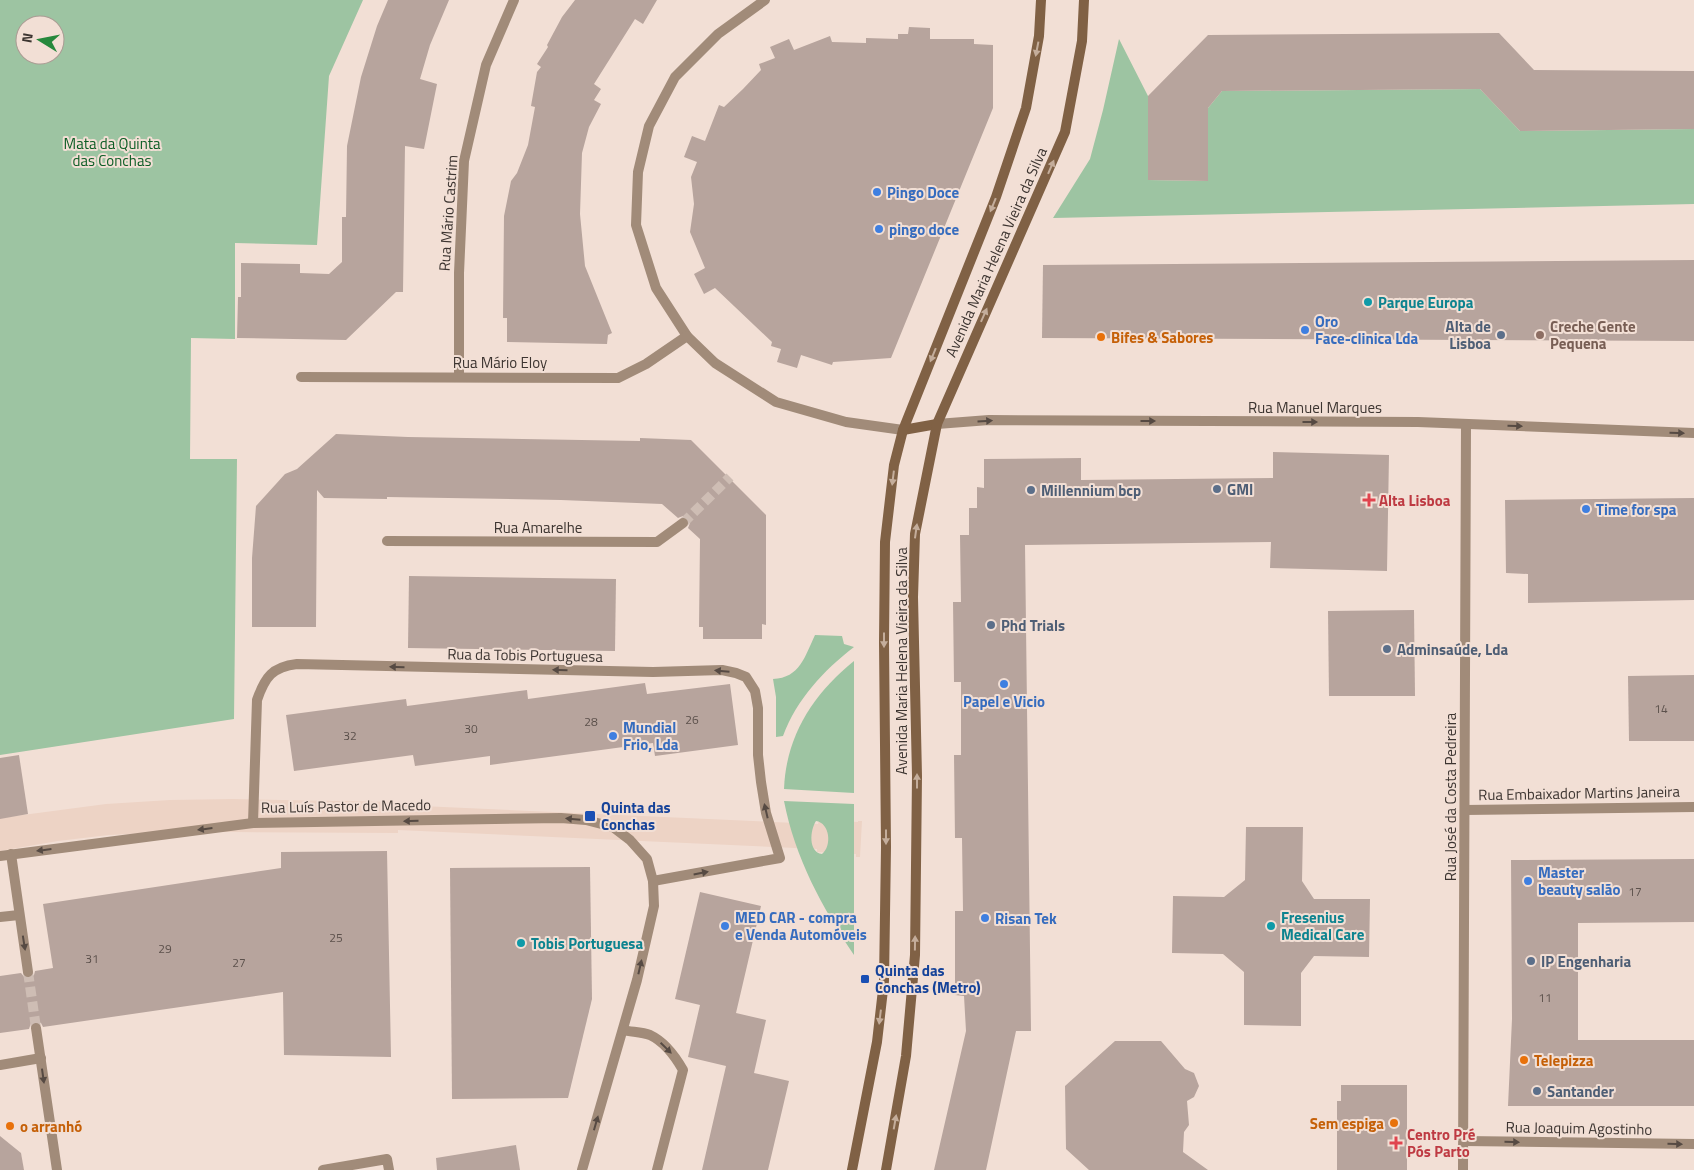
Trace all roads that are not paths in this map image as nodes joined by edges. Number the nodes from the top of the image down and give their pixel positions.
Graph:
1 (514, 0) edge
2 (765, 0) edge
3 (1041, 0) edge
4 (1084, 0) edge
5 (687, 336) junction
6 (459, 376) junction
7 (301, 377) dead end
8 (937, 424) junction
9 (1466, 425) junction
10 (903, 430) junction
11 (1694, 433) edge
12 (683, 523) tunnel mouth
13 (387, 541) dead end
14 (1694, 807) edge
15 (1465, 810) junction
16 (253, 823) junction
17 (5, 855) edge
18 (653, 881) junction
19 (19, 915) junction
20 (0, 917) edge
21 (28, 972) tunnel mouth
22 (36, 1028) tunnel mouth
23 (623, 1030) junction
24 (41, 1058) junction
25 (0, 1065) edge
26 (1464, 1141) junction
27 (1694, 1144) edge
28 (335, 1169) edge
29 (57, 1170) edge
30 (323, 1170) edge
31 (389, 1170) edge
32 (582, 1170) edge
33 (657, 1170) edge
34 (852, 1170) edge
35 (886, 1170) edge
36 (1464, 1170) edge

1 - 6 street, Rua Mário Castrim
2 - 5 street
3 -> 10 street, Avenida Maria Helena Vieira da Silva
8 -> 4 street, Avenida Maria Helena Vieira da Silva
5 - 6 street, Rua Mário Eloy
5 - 10 street
6 - 7 street, Rua Mário Eloy
8 -> 9 street, Rua Manuel Marques
8 - 10 street
35 -> 8 street, Avenida Maria Helena Vieira da Silva
9 -> 11 street, Rua Manuel Marques
9 - 15 street, Rua José da Costa Pedreira
10 -> 34 street, Avenida Maria Helena Vieira da Silva
12 - 13 street, Rua Amarelhe
14 - 15 street, Rua Embaixador Martins Janeira
15 - 26 street, Rua José da Costa Pedreira
16 -> 17 street, Rua Luís Pastor de Macedo
18 -> 16 street, Rua Luís Pastor de Macedo
18 -> 16 street, Rua da Tobis Portuguesa
17 - 19 street, Rua Luís Pastor de Macedo
23 -> 18 street, Rua Luís Pastor de Macedo
19 - 20 street
19 -> 21 street, Rua Luís Pastor de Macedo
22 - 24 street
32 -> 23 street, Rua Luís Pastor de Macedo
23 -> 33 street
24 - 25 street
24 -> 29 street
26 -> 27 street, Rua Joaquim Agostinho
26 - 36 street, Rua José da Costa Pedreira
28 - 30 street
28 - 31 street

